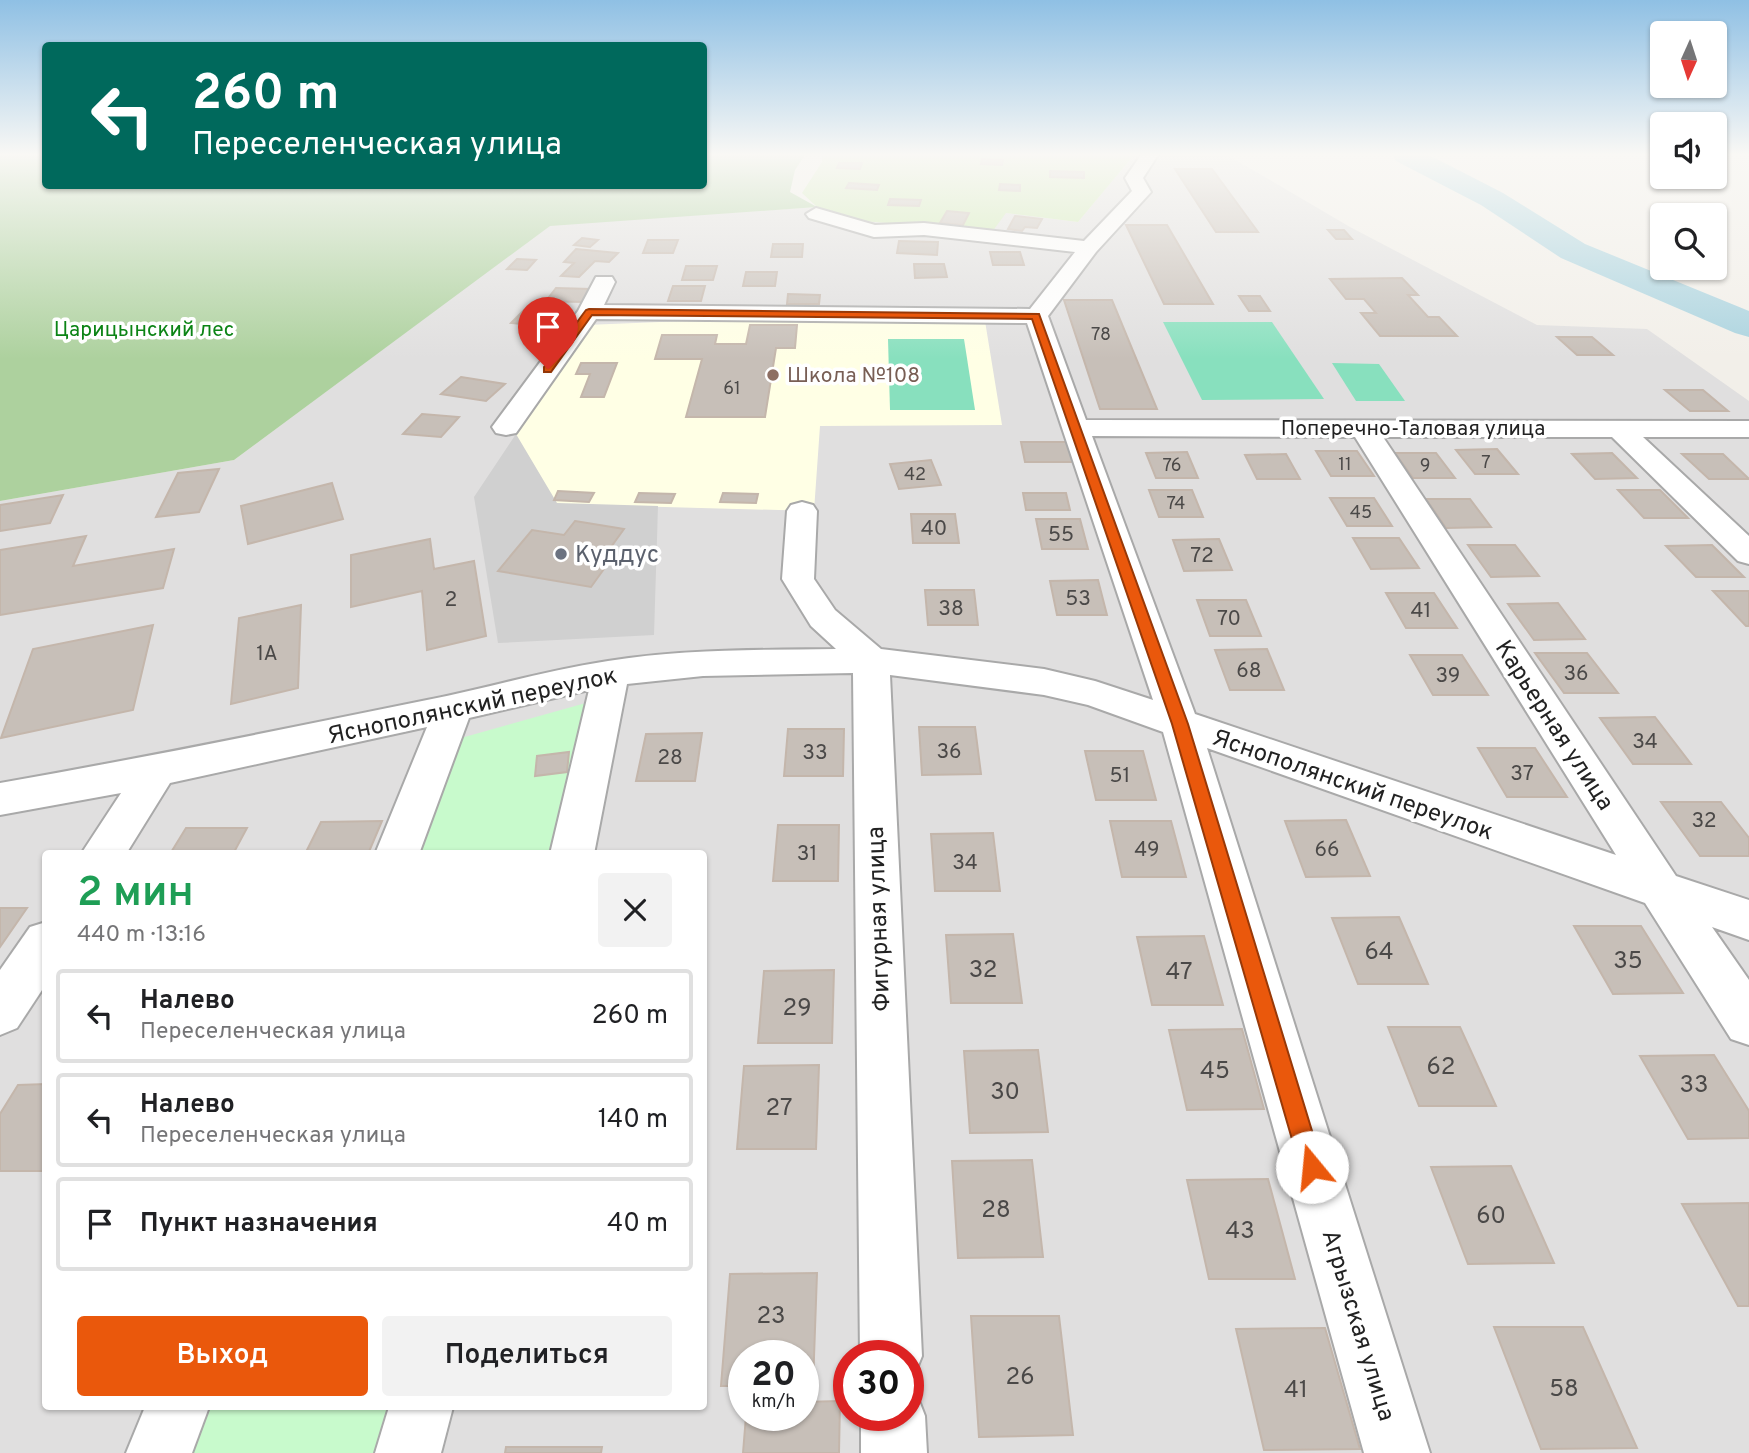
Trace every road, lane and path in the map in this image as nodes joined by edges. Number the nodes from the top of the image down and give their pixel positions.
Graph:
1 (846, 223) edge
2 (1113, 223) edge
3 (1089, 248) junction
4 (604, 282) dead end
5 (589, 312) junction
6 (1036, 316) junction
7 (506, 427) dead end
8 (1363, 427) junction
9 (1077, 428) junction
10 (1749, 429) edge
11 (1620, 430) junction
12 (802, 511) dead end
13 (1749, 554) edge
14 (871, 660) junction
15 (611, 673) junction
16 (454, 708) junction
17 (1180, 724) junction
18 (158, 771) junction
19 (0, 799) edge
20 (106, 850) edge
21 (399, 850) edge
22 (573, 850) edge
23 (1660, 888) junction
24 (1749, 920) edge
25 (42, 948) edge
26 (0, 1012) edge
27 (1749, 1022) edge
28 (891, 1340) edge
29 (176, 1410) edge
30 (420, 1410) edge
31 (893, 1431) edge
32 (159, 1453) edge
33 (408, 1453) edge
34 (894, 1453) edge
35 (1397, 1453) edge

1 - 3 street
2 - 3 street
3 - 6 street
4 - 5 street
5 - 6 street
5 - 7 street
6 - 9 street, Агрызская улица
8 - 9 street, Поперечно-Таловая улица
8 - 11 street, Поперечно-Таловая улица
8 - 23 street, Карьерная улица
9 - 17 street, Агрызская улица
10 - 11 street, Поперечно-Таловая улица
11 - 13 street
12 - 14 street
14 - 15 street, Яснополянский переулок
14 - 17 street, Яснополянский переулок
14 - 28 street, Фигурная улица
15 - 16 street, Яснополянский переулок
15 - 22 street
16 - 18 street, Яснополянский переулок
16 - 21 street
17 - 23 street, Яснополянский переулок
17 - 35 street, Агрызская улица
18 - 19 street, Яснополянский переулок
18 - 20 street
23 - 24 street, Яснополянский переулок
23 - 27 street, Карьерная улица
25 - 26 street
29 - 32 street
30 - 33 street
31 - 34 street

